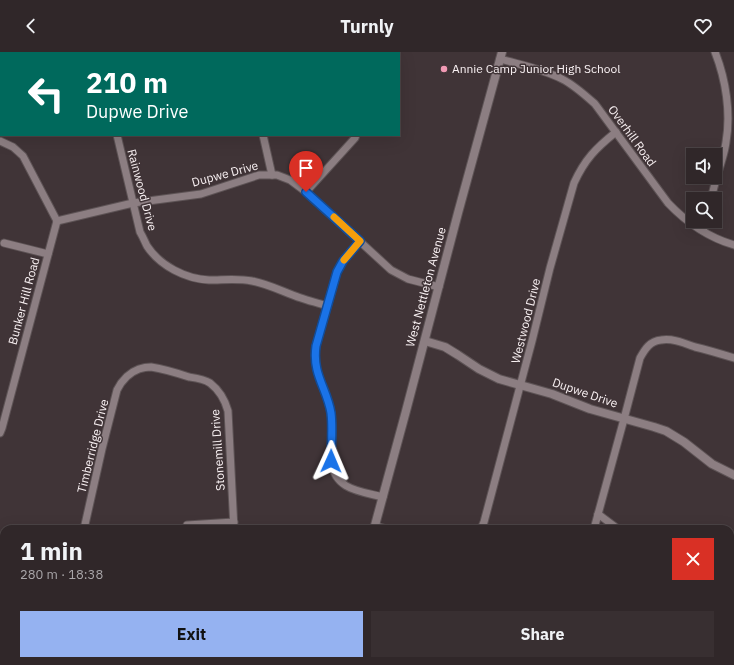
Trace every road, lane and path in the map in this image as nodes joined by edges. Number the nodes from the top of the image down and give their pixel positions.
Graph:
1 (715, 52) edge
2 (501, 55) edge
3 (616, 132) junction
4 (117, 136) edge
5 (263, 136) edge
6 (356, 136) edge
7 (0, 141) edge
8 (272, 175) junction
9 (306, 192) junction
10 (713, 192) edge
11 (133, 204) junction
12 (57, 220) junction
13 (704, 228) edge
14 (703, 232) junction
15 (360, 241) junction
16 (4, 243) dead end
17 (734, 245) edge
18 (48, 254) junction
19 (439, 287) junction
20 (327, 306) junction
21 (425, 340) junction
22 (734, 358) edge
23 (132, 372) joint
24 (520, 385) junction
25 (624, 419) junction
26 (0, 433) edge
27 (734, 475) edge
28 (383, 497) junction
29 (598, 514) junction
30 (85, 525) edge
31 (234, 525) edge
32 (375, 525) edge
33 (482, 525) edge
34 (595, 525) edge
35 (613, 525) edge

1 - 10 street
2 - 3 street, Overhill Road
2 - 19 street, West Nettleton Avenue
3 - 14 street, Overhill Road
3 - 24 street, Westwood Drive
4 - 11 street, Rainwood Drive
5 - 8 street
6 - 9 street
7 - 12 street
8 - 9 street, Dupwe Drive
8 - 11 street, Dupwe Drive
9 - 15 street, Dupwe Drive
11 - 12 street, Dupwe Drive
11 - 20 street, Rainwood Drive
12 - 18 street, Bunker Hill Road
13 - 14 street
14 - 17 street, Overhill Road
15 - 19 street, Dupwe Drive
15 - 20 street
16 - 18 street
18 - 26 street, Bunker Hill Road
19 - 21 street, West Nettleton Avenue
20 - 28 street
21 - 24 street, Dupwe Drive
21 - 28 street, West Nettleton Avenue
22 - 25 street
23 - 30 street, Timberridge Drive
23 - 31 street, Stonemill Drive
24 - 25 street, Dupwe Drive
24 - 33 street, Westwood Drive
25 - 27 street, Dupwe Drive
25 - 29 street
28 - 32 street, West Nettleton Avenue
29 - 34 street
29 - 35 street

